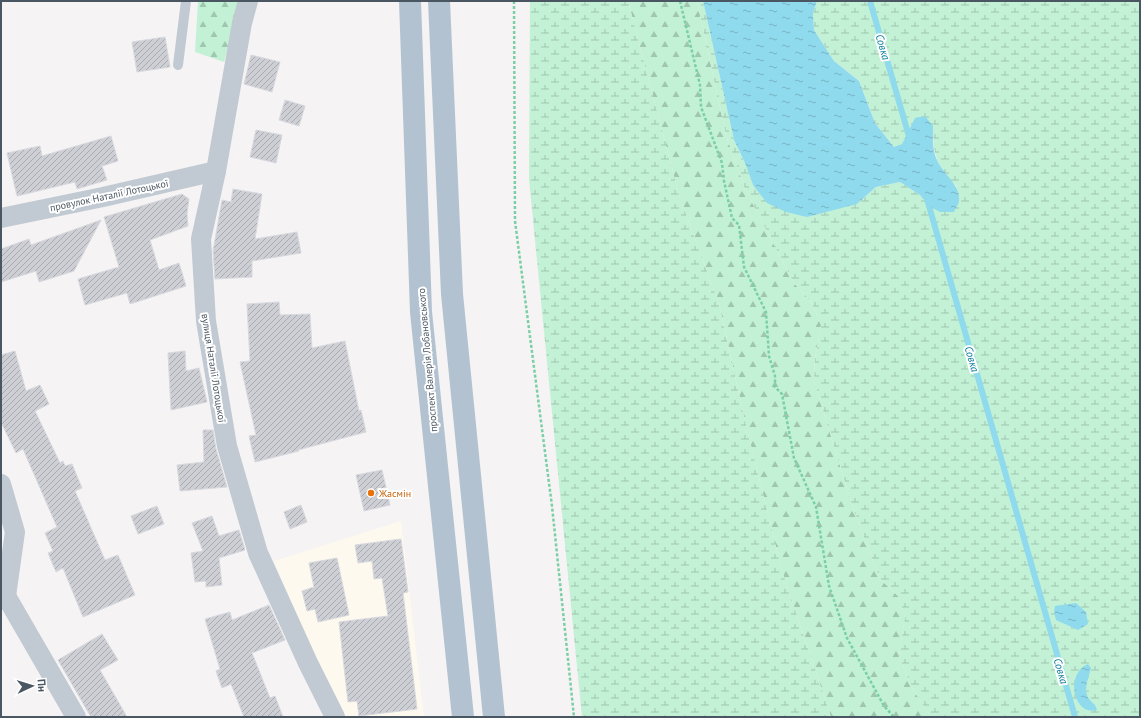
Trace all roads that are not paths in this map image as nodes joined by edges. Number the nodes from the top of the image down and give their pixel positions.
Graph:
1 (186, 1) edge
2 (248, 1) edge
3 (410, 1) edge
4 (438, 1) edge
5 (178, 65) dead end
6 (216, 171) junction
7 (1, 218) edge
8 (1, 484) edge
9 (4, 593) edge
10 (76, 717) edge
11 (335, 717) edge
12 (463, 717) edge
13 (494, 717) edge

1 - 5 lane
2 - 6 street, вулиця Наталії Лотоцької
3 - 12 main road, проспект Валерія Лобановського
4 - 13 main road
6 - 7 street, провулок Наталії Лотоцької
6 - 11 street, вулиця Наталії Лотоцької
8 - 9 street
9 - 10 street

